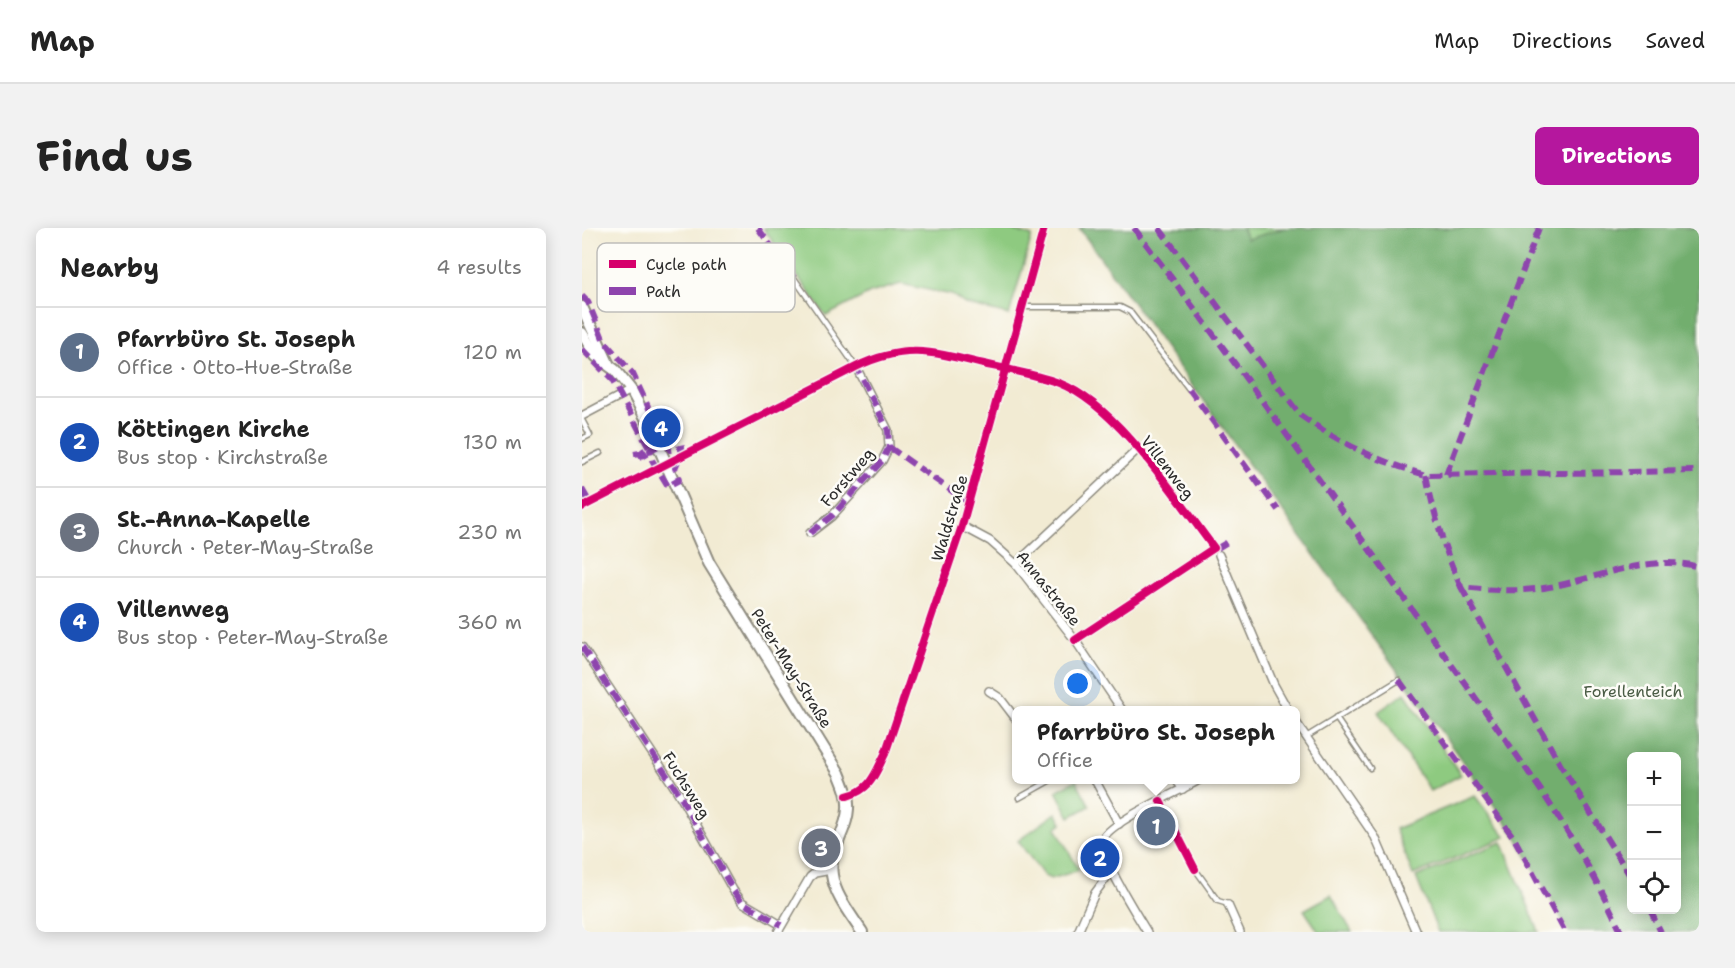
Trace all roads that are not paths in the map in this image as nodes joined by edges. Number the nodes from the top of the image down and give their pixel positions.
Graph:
1 (1044, 228) edge
2 (795, 280) edge
3 (582, 307) edge
4 (1023, 307) junction
5 (582, 333) edge
6 (608, 363) junction
7 (856, 367) junction
8 (1005, 369) junction
9 (1189, 388) dead end
10 (631, 390) junction
11 (582, 418) edge
12 (582, 439) edge
13 (1138, 449) junction
14 (600, 453) dead end
15 (582, 462) edge
16 (664, 463) junction
17 (582, 507) edge
18 (962, 526) junction
19 (810, 533) dead end
20 (1216, 551) junction
21 (1016, 564) junction
22 (1075, 640) junction
23 (582, 647) edge
24 (1399, 680) dead end
25 (989, 691) dead end
26 (1119, 706) edge
27 (1285, 706) edge
28 (1012, 713) edge
29 (1336, 718) junction
30 (1300, 729) edge
31 (1305, 738) junction
32 (1370, 768) dead end
33 (1044, 784) edge
34 (1097, 784) edge
35 (1179, 784) edge
36 (1192, 784) edge
37 (1183, 789) junction
38 (847, 796) junction
39 (1020, 798) dead end
40 (1119, 824) junction
41 (1195, 869) dead end
42 (831, 870) junction
43 (1112, 870) junction
44 (1228, 904) joint
45 (779, 928) edge
46 (862, 932) edge
47 (1078, 932) edge
48 (1147, 932) edge
49 (1240, 932) edge
50 (1416, 932) edge

1 - 4 street, Waldstraße
2 - 7 lane
3 - 6 main road
4 - 8 street, Waldstraße
4 - 9 lane
5 - 6 main road
6 - 10 main road, Peter-May-Straße
7 - 8 street, Villenweg
7 - 16 street, Villenweg
7 - 19 street, Forstweg
8 - 13 street, Villenweg
8 - 18 street, Waldstraße
10 - 11 street
10 - 16 main road, Peter-May-Straße
11 - 12 lane
13 - 20 street, Villenweg
13 - 21 street
14 - 15 lane
16 - 17 street, Villenweg
16 - 38 main road, Peter-May-Straße
18 - 21 street, Annastraße
18 - 38 street, Waldstraße
20 - 22 street
20 - 27 street, Villenweg
21 - 22 street, Annastraße
22 - 26 street, Annastraße
23 - 45 street, Fuchsweg
24 - 29 lane
25 - 28 street
29 - 31 lane
29 - 32 lane
30 - 31 street
31 - 50 street
33 - 39 lane
34 - 40 street
35 - 37 street
36 - 37 street
37 - 40 street
38 - 42 main road
40 - 43 street
41 - 44 lane
42 - 45 street
42 - 46 main road
43 - 47 street
43 - 48 street
44 - 49 street

